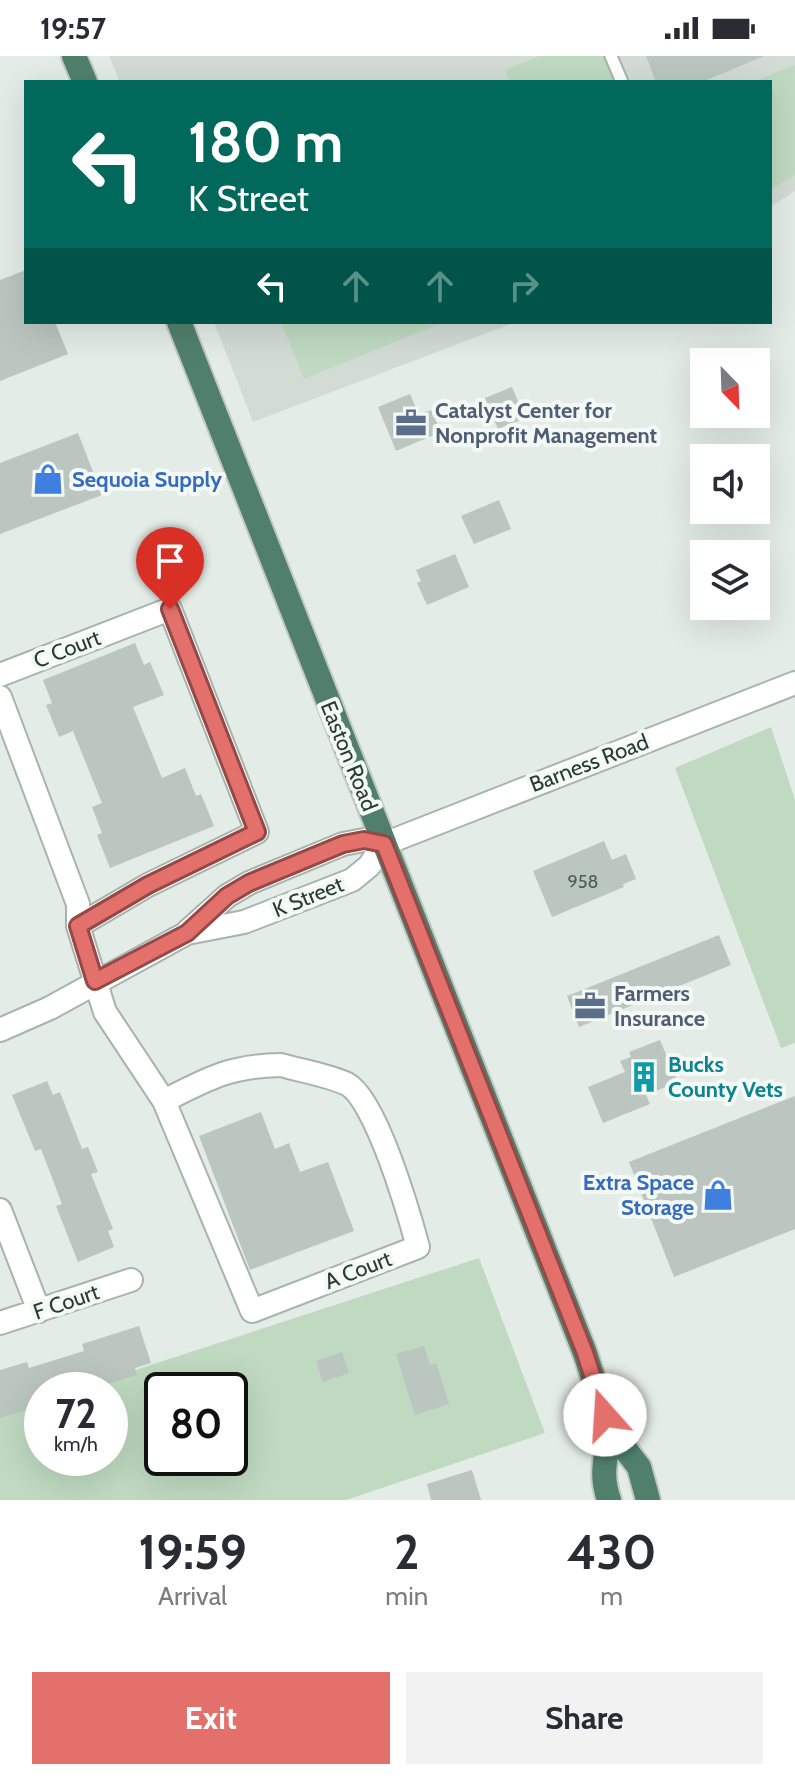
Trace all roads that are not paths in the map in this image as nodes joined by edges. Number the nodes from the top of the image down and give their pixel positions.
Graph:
1 (74, 56) edge
2 (611, 56) edge
3 (84, 80) edge
4 (621, 80) edge
5 (180, 324) edge
6 (0, 675) edge
7 (795, 683) edge
8 (0, 697) edge
9 (384, 844) junction
10 (78, 926) junction
11 (187, 933) junction
12 (95, 981) junction
13 (0, 1030) edge
14 (164, 1101) junction
15 (0, 1210) edge
16 (131, 1280) dead end
17 (39, 1311) junction
18 (0, 1323) edge
19 (605, 1415) junction
20 (609, 1500) edge
21 (648, 1500) edge

1 - 3 highway
2 - 4 lane
5 - 9 highway, Easton Road
6 - 10 street, C Court
7 - 9 street, Barness Road
8 - 10 street
9 - 11 street, K Street
9 - 11 street, K Street
9 - 19 highway, Easton Road
10 - 12 street
11 - 12 street, K Street
12 - 13 street, K Street
12 - 14 street, A Court
14 - 14 street, A Court
15 - 17 street
16 - 17 street, F Court
17 - 18 street, F Court
19 - 20 highway, Easton Road
19 - 21 highway, Easton Road

